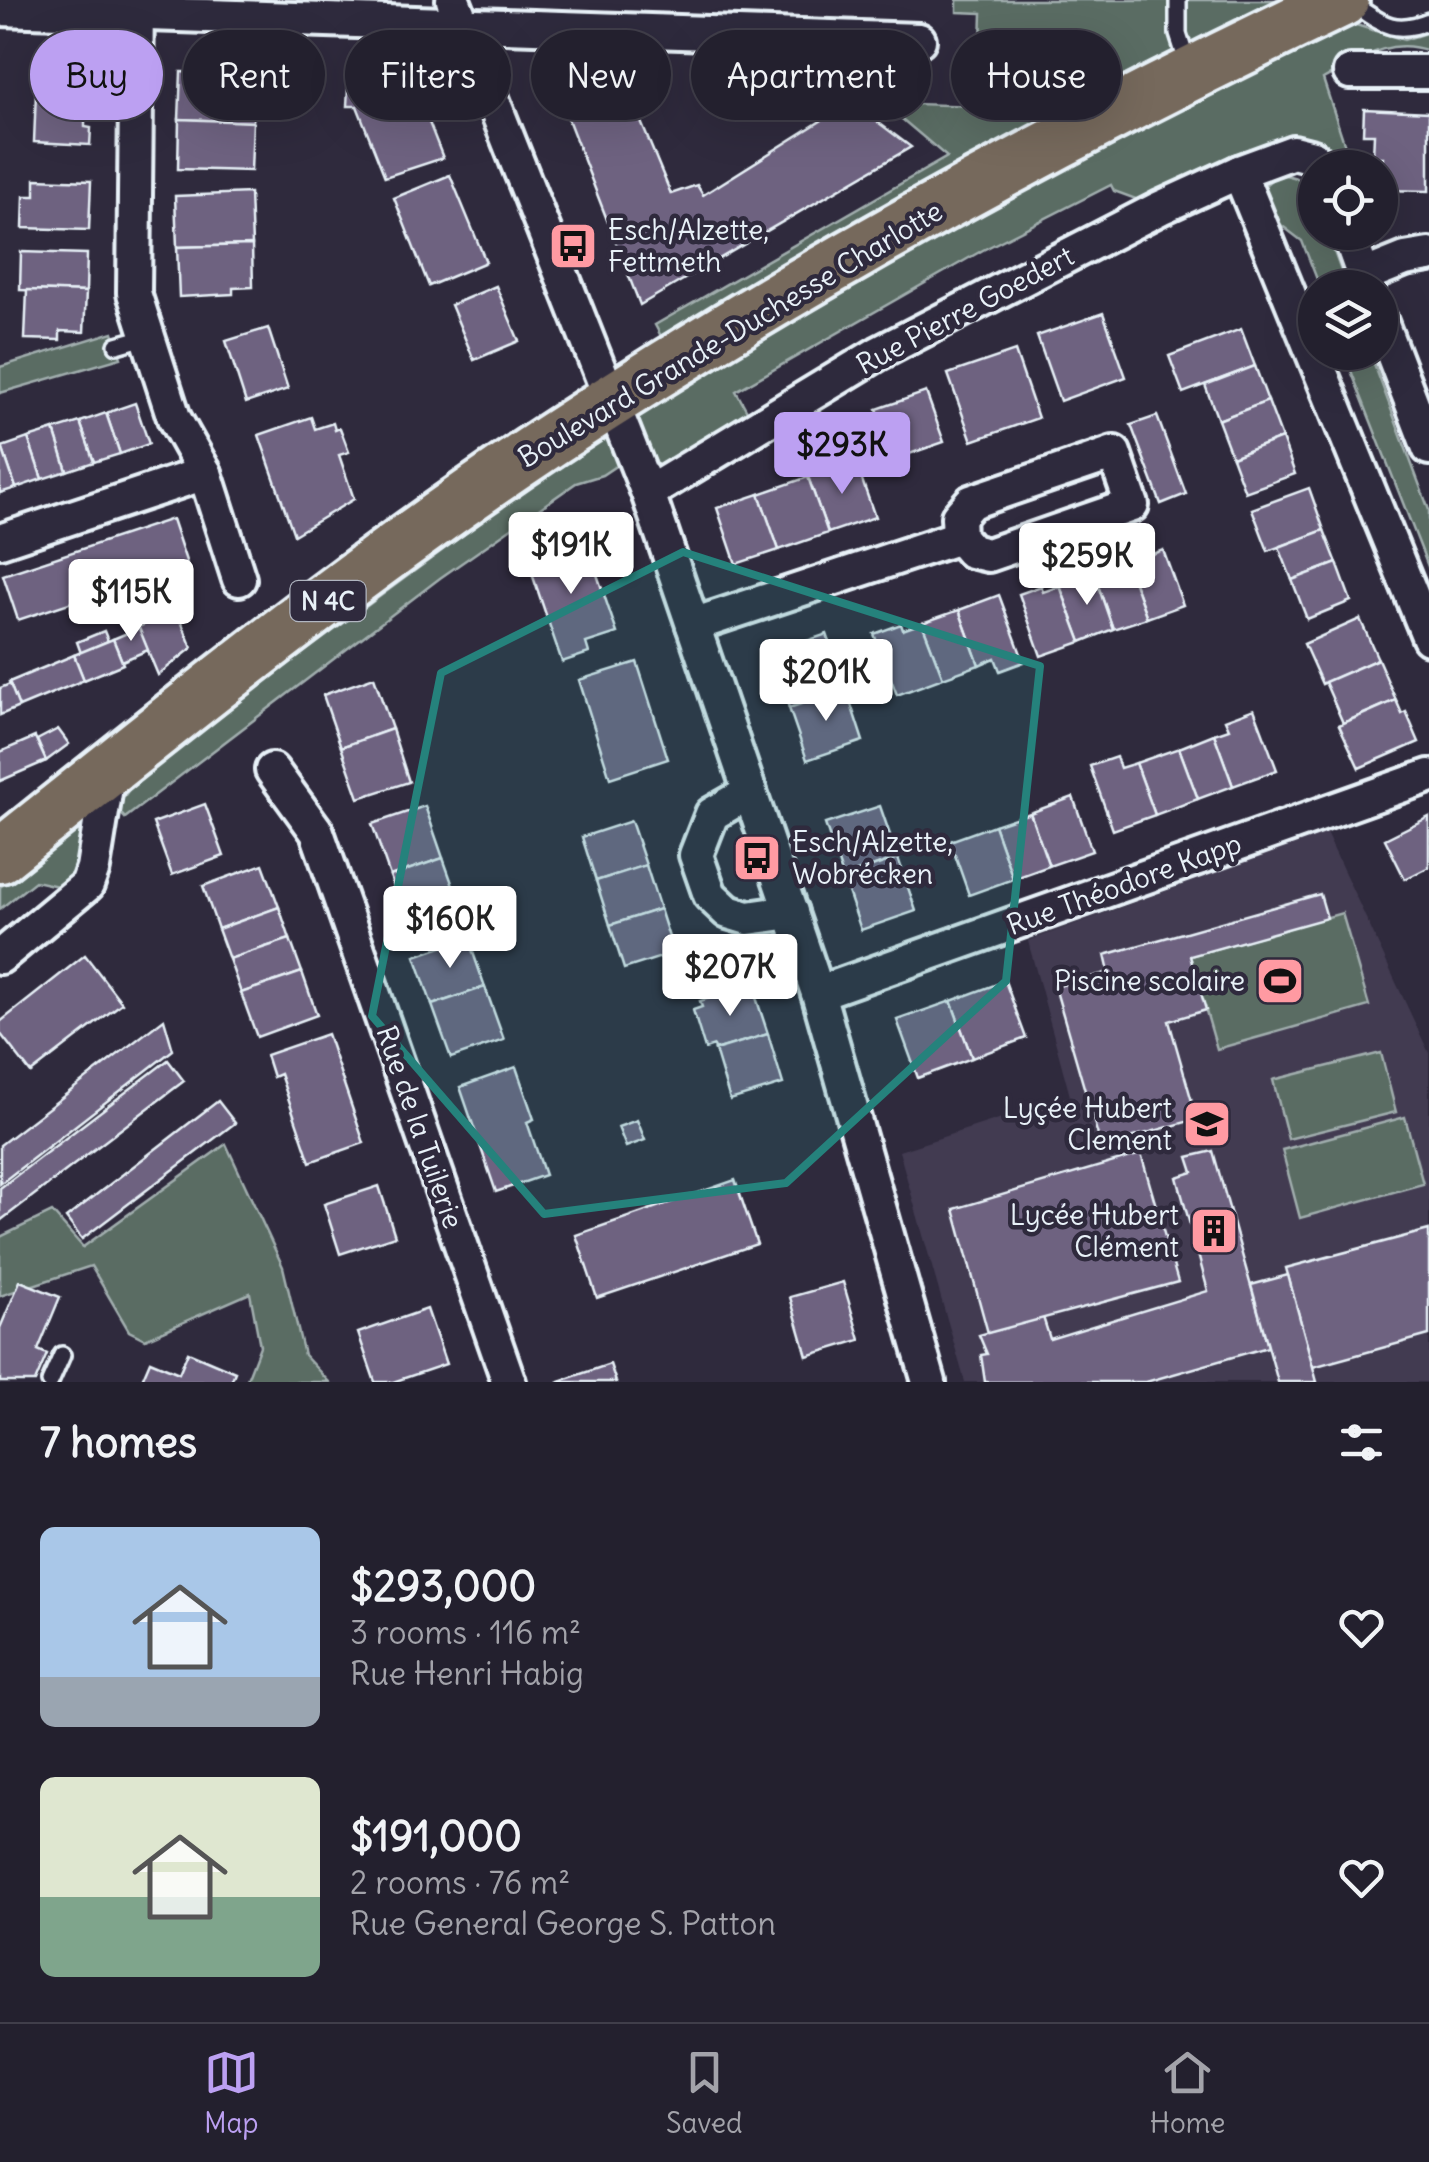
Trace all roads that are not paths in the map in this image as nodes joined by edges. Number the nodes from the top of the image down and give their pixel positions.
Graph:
1 (1178, 0) edge
2 (1344, 0) edge
3 (136, 7) edge
4 (0, 10) edge
5 (458, 12) edge
6 (1429, 21) edge
7 (755, 30) edge
8 (1190, 72) junction
9 (1350, 72) dead end
10 (1429, 72) edge
11 (1298, 153) edge
12 (1239, 172) junction
13 (1429, 255) edge
14 (1386, 270) edge
15 (1398, 367) edge
16 (612, 401) junction
17 (1429, 448) edge
18 (204, 472) junction
19 (648, 493) junction
20 (958, 537) junction
21 (0, 541) edge
22 (239, 578) dead end
23 (693, 625) junction
24 (1429, 638) edge
25 (109, 768) junction
26 (272, 770) dead end
27 (1429, 776) edge
28 (750, 792) junction
29 (0, 856) edge
30 (791, 912) junction
31 (0, 957) edge
32 (818, 993) junction
33 (62, 1355) dead end
34 (50, 1382) edge
35 (510, 1382) edge
36 (929, 1382) edge

1 - 8 lane
2 - 6 lane
2 - 8 main road, Boulevard Grande-Duchesse Charlotte / N 4C
3 - 4 street
3 - 5 street
3 - 18 street
5 - 7 street
5 - 16 street
8 - 16 main road, Boulevard Grande-Duchesse Charlotte / N 4C
9 - 10 street
11 - 12 street, Rue Pierre Goedert
12 - 19 street, Rue Pierre Goedert
12 - 24 street
13 - 14 street
15 - 17 street
16 - 19 street
16 - 25 main road, Boulevard Grande-Duchesse Charlotte / N 4C
18 - 21 street
18 - 22 street
19 - 23 street
20 - 20 street
20 - 23 street
23 - 28 street
25 - 29 main road, Boulevard Grande-Duchesse Charlotte / N 4C
25 - 31 street
26 - 35 street, Rue de la Tuilerie
27 - 32 street, Rue Théodore Kapp
28 - 30 street
28 - 30 street
30 - 32 street
32 - 36 street
33 - 34 lane

